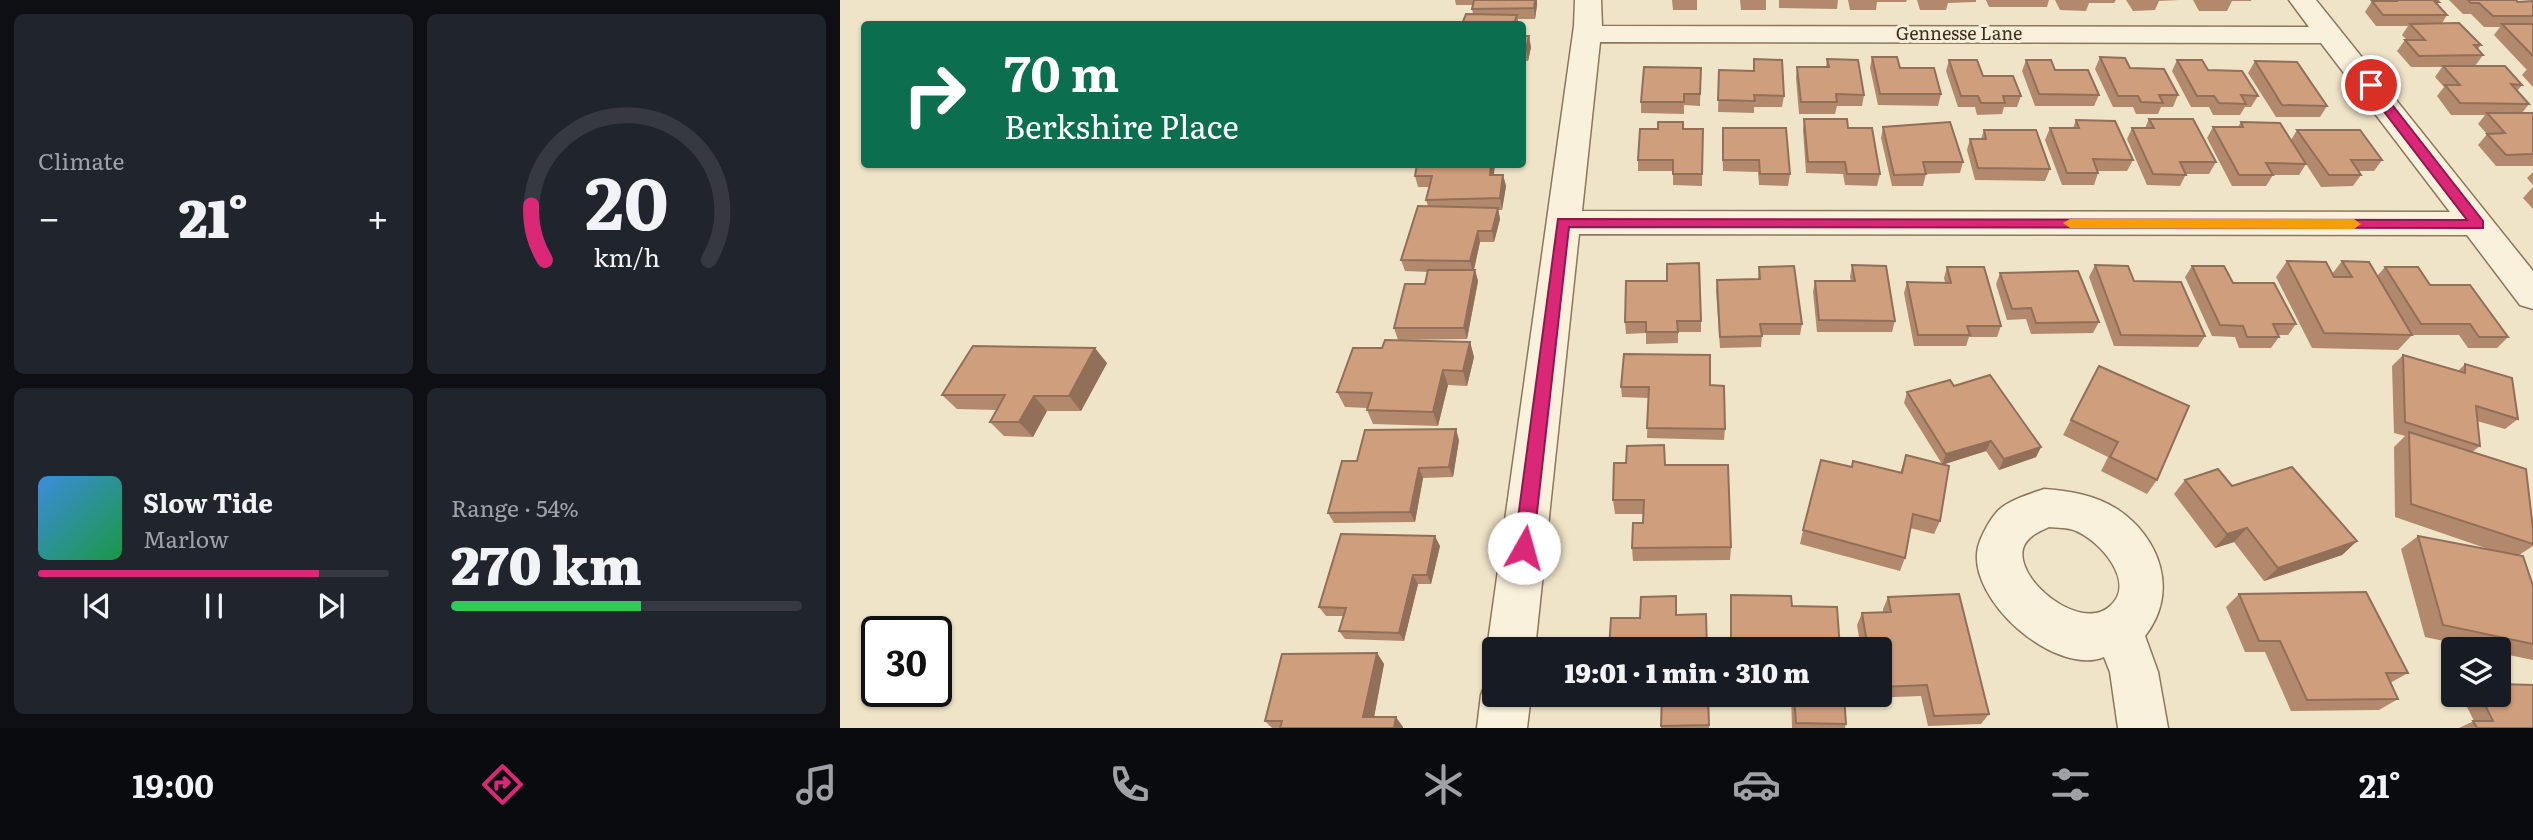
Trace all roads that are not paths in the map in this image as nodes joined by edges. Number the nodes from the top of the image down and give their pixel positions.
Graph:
1 (2302, 0) edge
2 (1588, 17) edge
3 (2330, 35) junction
4 (1563, 222) junction
5 (2479, 224) junction
6 (2533, 296) edge
7 (2119, 629) dead end
8 (1512, 637) edge
9 (1505, 707) edge
10 (1502, 728) edge
11 (2143, 728) edge

1 - 3 street
2 - 3 street, Gennesse Lane
2 - 4 street
3 - 5 street
4 - 5 street
4 - 8 street
5 - 6 street
7 - 11 street
9 - 10 street

